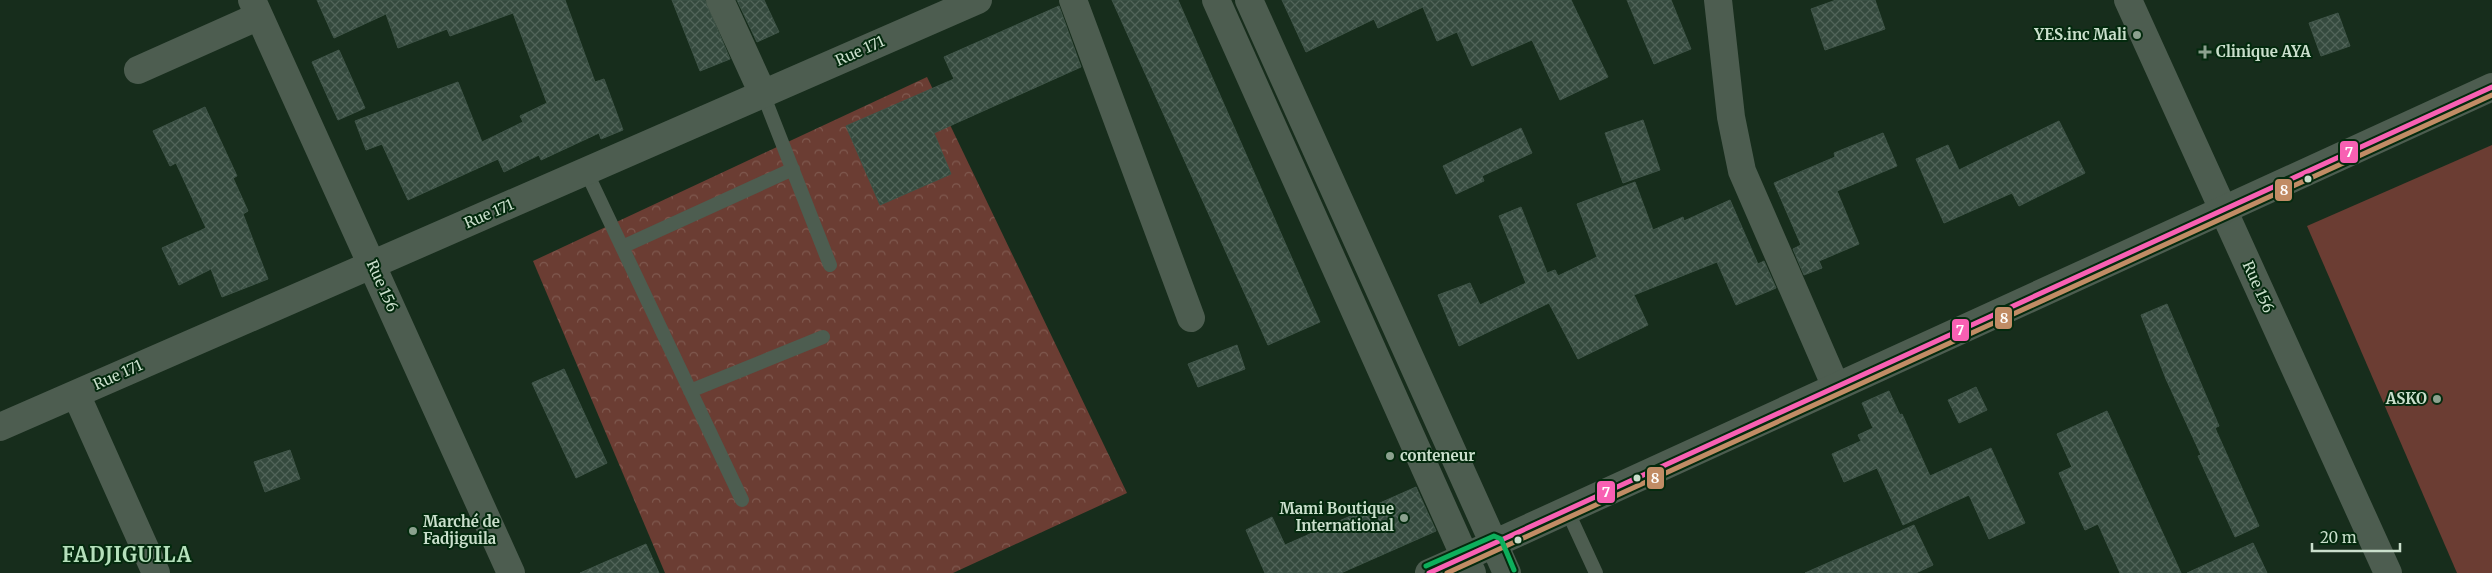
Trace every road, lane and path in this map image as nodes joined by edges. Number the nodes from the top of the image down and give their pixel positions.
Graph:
1 (720, 0) edge
2 (978, 0) edge
3 (1073, 0) edge
4 (1216, 0) edge
5 (1249, 0) edge
6 (1718, 0) edge
7 (2128, 0) edge
8 (255, 8) edge
9 (138, 70) dead end
10 (2492, 87) edge
11 (763, 94) junction
12 (793, 169) junction
13 (586, 171) junction
14 (2224, 210) junction
15 (622, 247) junction
16 (372, 264) junction
17 (830, 264) dead end
18 (1190, 318) dead end
19 (823, 337) dead end
20 (1836, 387) junction
21 (690, 391) junction
22 (76, 394) junction
23 (0, 427) edge
24 (742, 500) dead end
25 (1567, 510) junction
26 (1494, 543) junction
27 (1469, 565) edge
28 (156, 573) edge
29 (511, 573) edge
30 (1428, 573) edge
31 (1507, 573) edge
32 (1596, 573) edge
33 (2388, 573) edge

1 - 11 street
2 - 11 street, Rue 171
3 - 18 street
4 - 27 street
5 - 26 street
6 - 20 street
7 - 14 street, Rue 156
8 - 9 street
8 - 16 street, Rue 156
10 - 14 street
11 - 12 lane
11 - 13 street, Rue 171
12 - 15 lane
12 - 17 lane
13 - 15 lane
13 - 16 street, Rue 171
14 - 20 street
14 - 33 street, Rue 156
15 - 21 lane
16 - 22 street, Rue 171
16 - 29 street, Rue 156
19 - 21 lane
20 - 25 street
21 - 24 lane
22 - 23 street, Rue 171
22 - 28 street
25 - 26 street
25 - 32 lane
26 - 27 street
26 - 31 street
27 - 30 street

